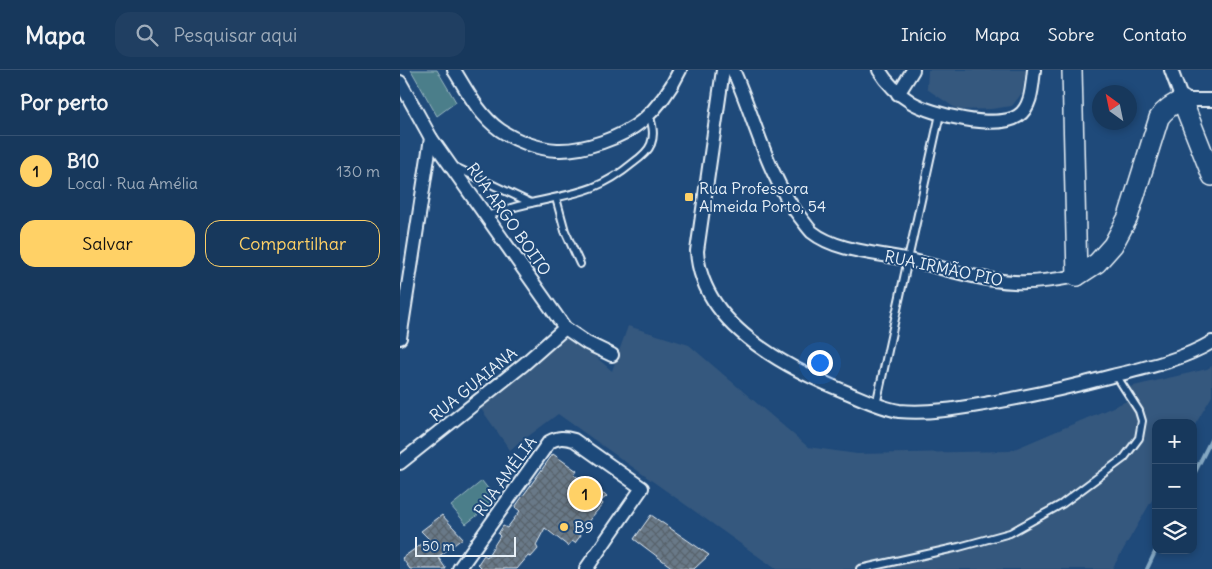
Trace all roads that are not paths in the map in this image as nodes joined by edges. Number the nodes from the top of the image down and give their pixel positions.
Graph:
1 (454, 70) edge
2 (680, 70) edge
3 (723, 70) edge
4 (733, 70) edge
5 (879, 70) edge
6 (913, 70) edge
7 (1034, 70) edge
8 (1072, 70) edge
9 (1171, 70) edge
10 (400, 82) edge
11 (898, 94) junction
12 (1182, 100) junction
13 (1212, 100) edge
14 (649, 114) junction
15 (940, 114) junction
16 (431, 138) junction
17 (452, 165) junction
18 (1212, 176) edge
19 (556, 198) junction
20 (531, 202) junction
21 (487, 216) junction
22 (907, 259) junction
23 (580, 264) dead end
24 (1078, 276) junction
25 (403, 289) edge
26 (565, 328) junction
27 (400, 338) edge
28 (1212, 342) edge
29 (612, 355) dead end
30 (1116, 375) junction
31 (876, 405) junction
32 (400, 463) edge
33 (459, 569) edge
34 (586, 569) edge
35 (860, 569) edge

1 - 14 street
2 - 14 street
3 - 31 street
4 - 22 street, RUA IRMÃO PIO
5 - 11 street
6 - 11 street
7 - 15 street
8 - 24 street
9 - 12 street
10 - 16 street, RUA ARGO BOITO
11 - 15 street
12 - 13 street
12 - 18 street
12 - 24 street, RUA IRMÃO PIO
14 - 19 lane
15 - 22 lane
16 - 17 street, RUA ARGO BOITO
16 - 25 street
17 - 20 lane
17 - 21 street, RUA ARGO BOITO
19 - 20 lane
19 - 23 lane
20 - 21 lane
21 - 26 street, RUA ARGO BOITO
22 - 24 street, RUA IRMÃO PIO
22 - 31 lane
25 - 27 street
26 - 29 street, RUA ARGO BOITO
26 - 32 street, RUA GUAIANA
28 - 30 street
30 - 31 street
30 - 35 lane
33 - 34 street, RUA AMÉLIA

